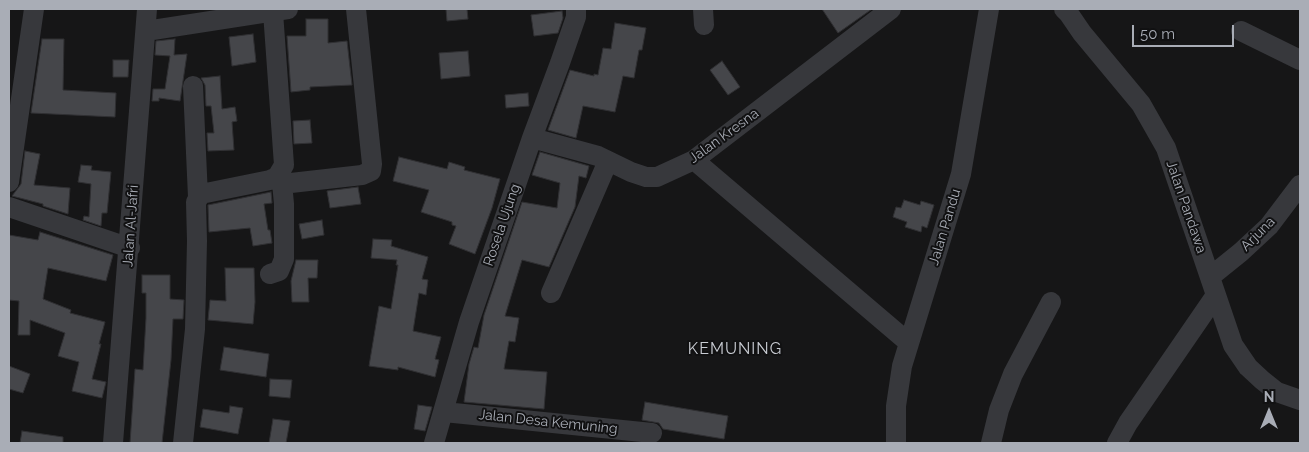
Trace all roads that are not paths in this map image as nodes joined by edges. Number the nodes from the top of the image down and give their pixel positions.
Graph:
1 (34, 9) edge
2 (147, 9) edge
3 (356, 9) edge
4 (576, 9) edge
5 (891, 9) edge
6 (989, 9) edge
7 (1064, 9) edge
8 (281, 10) edge
9 (146, 31) junction
10 (1242, 31) dead end
11 (1300, 60) edge
12 (193, 86) dead end
13 (532, 138) junction
14 (694, 160) junction
15 (608, 161) junction
16 (282, 178) junction
17 (9, 182) edge
18 (1300, 185) edge
19 (198, 197) junction
20 (9, 207) edge
21 (130, 248) junction
22 (270, 274) dead end
23 (1213, 286) junction
24 (551, 293) dead end
25 (1050, 302) dead end
26 (909, 343) junction
27 (1300, 400) edge
28 (444, 412) junction
29 (652, 433) dead end
30 (113, 443) edge
31 (183, 443) edge
32 (434, 443) edge
33 (896, 443) edge
34 (990, 443) edge
35 (1117, 443) edge

1 - 17 street
2 - 9 street, Jalan Al-Jafri
3 - 16 street
4 - 13 street, Rosela Ujung
5 - 14 street, Jalan Kresna
6 - 26 street, Jalan Pandu
7 - 23 street, Jalan Pandawa
8 - 9 street
8 - 16 street
9 - 21 street, Jalan Al-Jafri
10 - 11 street
12 - 19 street
13 - 15 street, Jalan Kresna
13 - 28 street, Rosela Ujung
14 - 15 street, Jalan Kresna
14 - 26 street
15 - 24 street
16 - 19 street
16 - 22 street
18 - 23 street, Arjuna
19 - 31 street
20 - 21 street
21 - 30 street, Jalan Al-Jafri
23 - 27 street, Jalan Pandawa
23 - 35 street, Arjuna
25 - 34 street
26 - 33 street, Jalan Pandu
28 - 29 street, Jalan Desa Kemuning
28 - 32 street, Rosela Ujung

